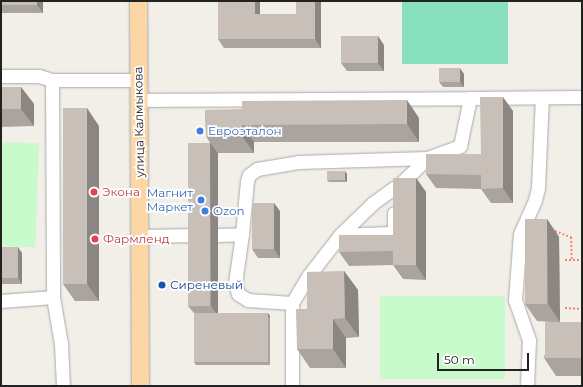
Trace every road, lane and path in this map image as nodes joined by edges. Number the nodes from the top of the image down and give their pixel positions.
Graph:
1 (138, 1) edge
2 (1, 76) edge
3 (52, 80) junction
4 (138, 80) junction
5 (582, 97) edge
6 (470, 98) junction
7 (542, 98) junction
8 (139, 100) junction
9 (427, 158) junction
10 (394, 188) junction
11 (552, 230) dead end
12 (242, 234) junction
13 (196, 235) edge
14 (218, 235) dead end
15 (340, 235) junction
16 (140, 236) junction
17 (565, 260) dead end
18 (572, 260) junction
19 (582, 260) edge
20 (53, 297) junction
21 (1, 301) edge
22 (292, 303) junction
23 (565, 308) dead end
24 (582, 309) edge
25 (63, 386) edge
26 (140, 386) edge
27 (292, 386) edge
28 (527, 386) edge

1 - 4 main road, улица Калмыкова
2 - 3 lane
3 - 4 lane
3 - 20 lane
4 - 8 main road, улица Калмыкова
5 - 7 lane
6 - 7 lane
6 - 8 lane
6 - 9 lane
7 - 28 lane
8 - 16 main road, улица Калмыкова
9 - 10 lane
9 - 12 lane
10 - 15 lane
10 - 15 lane
11 - 18 path
12 - 14 lane
12 - 22 lane
13 - 16 lane
15 - 22 lane
16 - 26 main road, улица Калмыкова
17 - 18 path
18 - 19 path
20 - 21 lane
20 - 25 lane
22 - 27 lane
23 - 24 path

